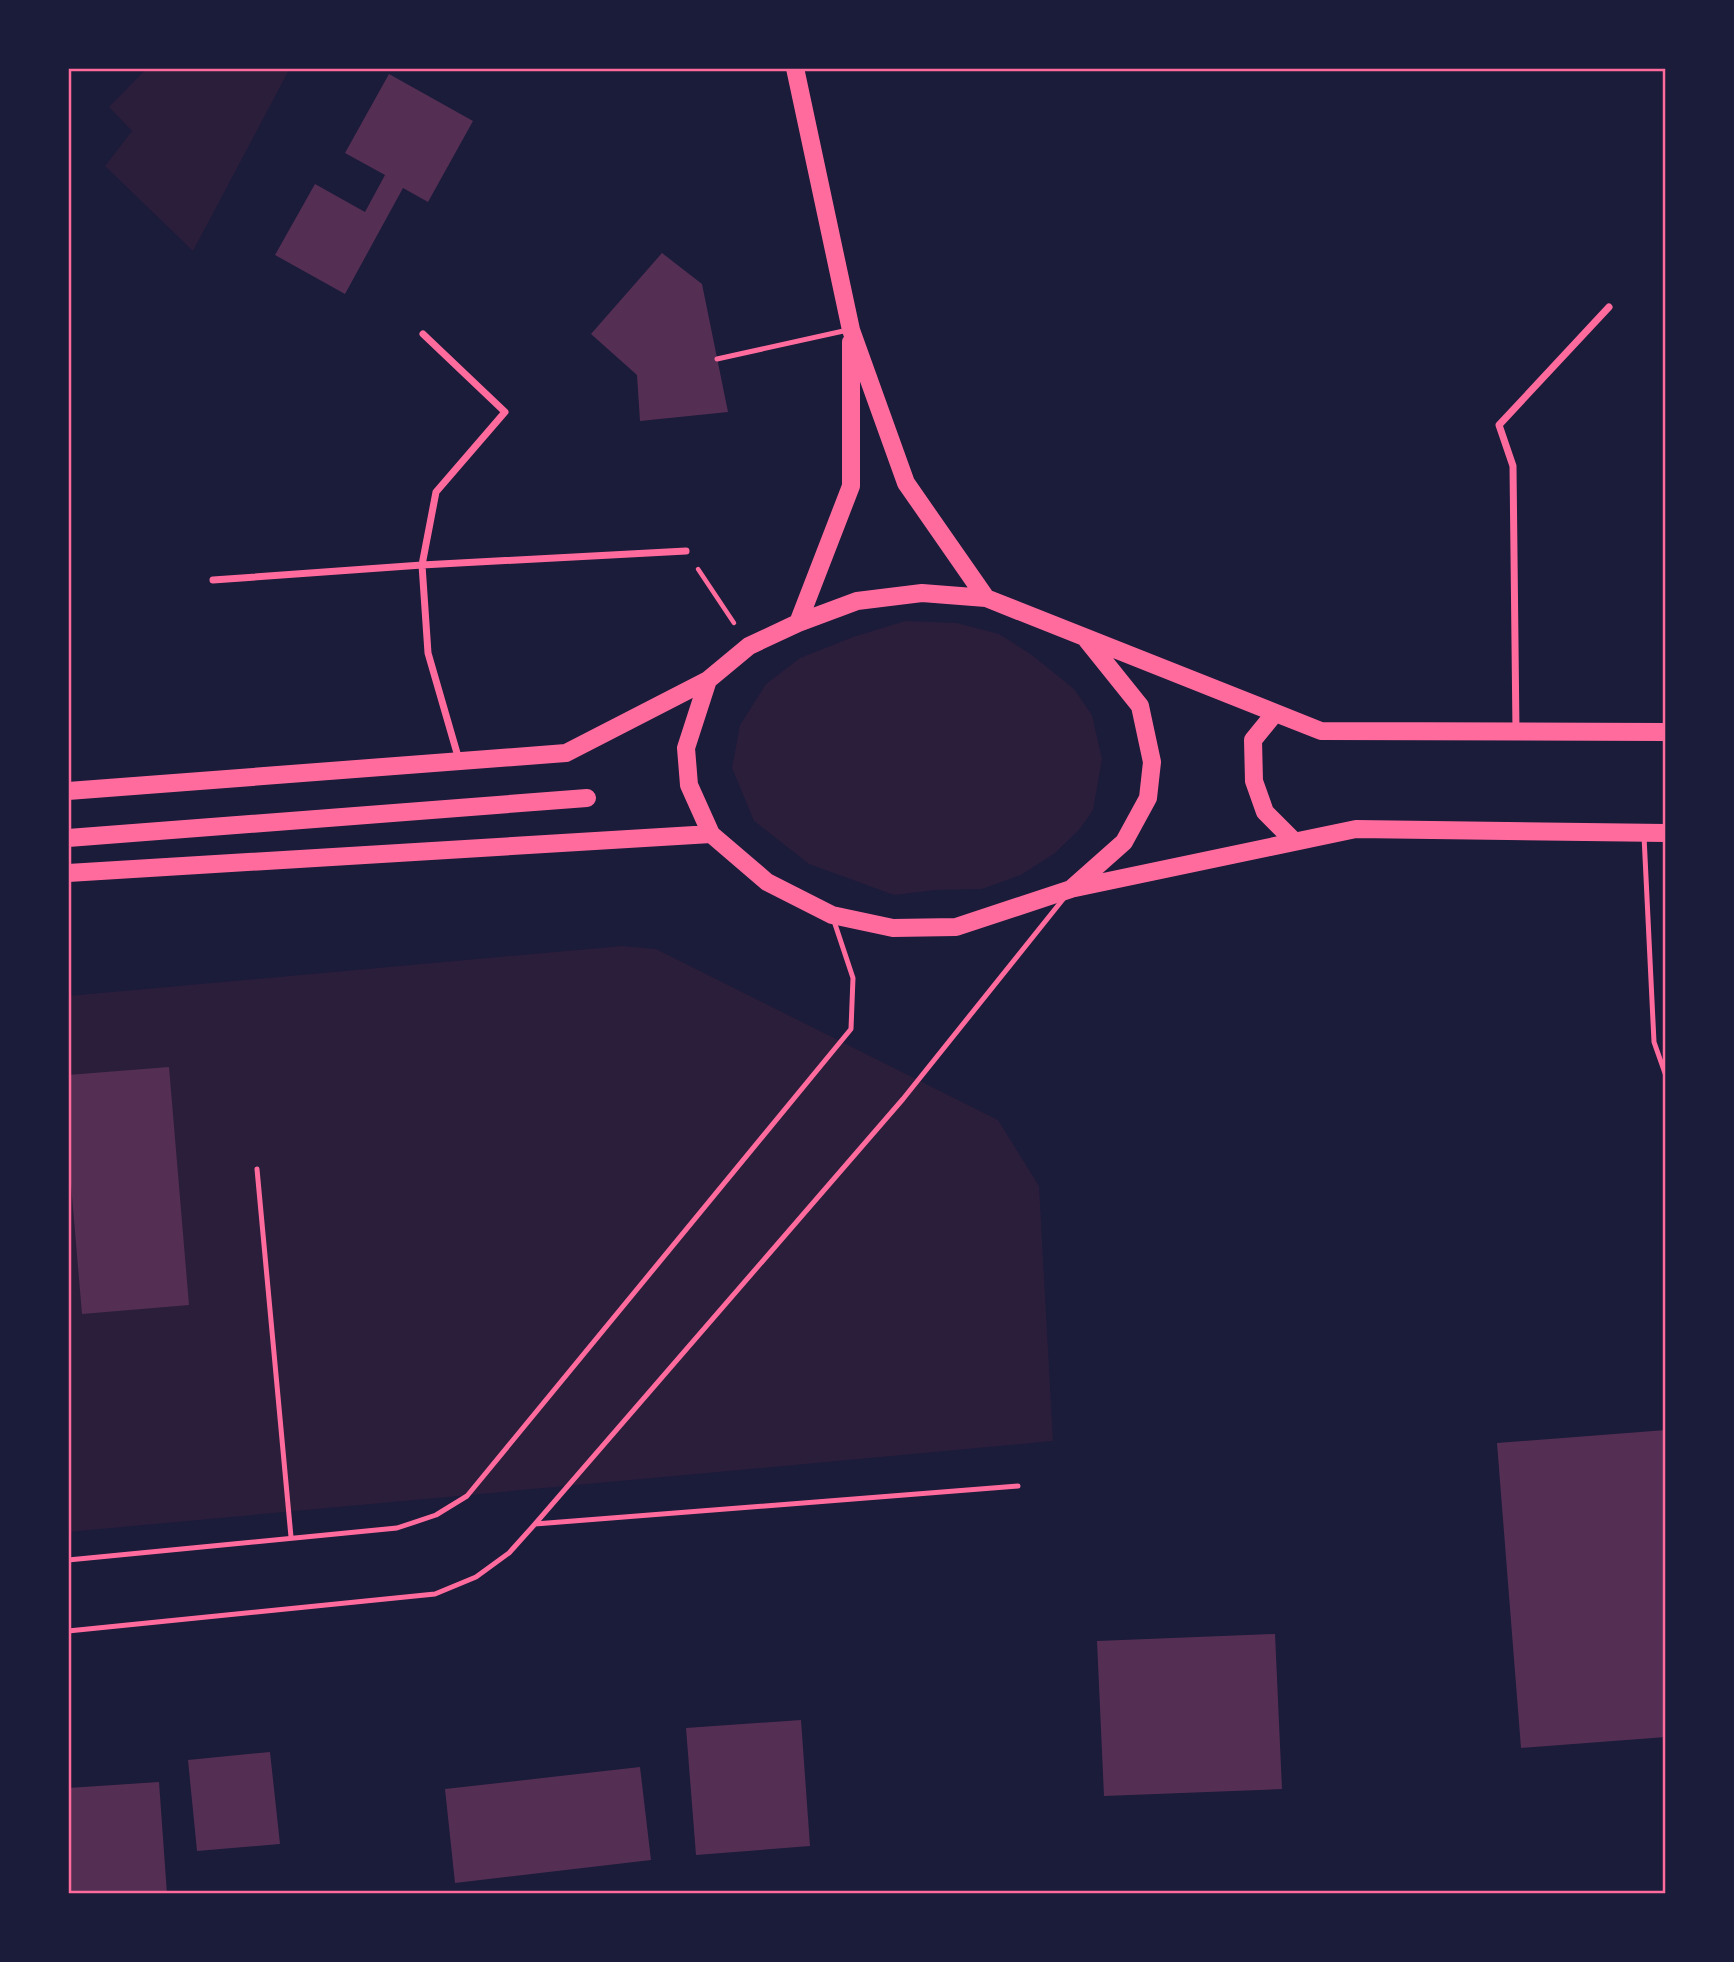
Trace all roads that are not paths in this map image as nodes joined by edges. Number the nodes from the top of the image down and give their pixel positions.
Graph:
1 (795, 68) edge
2 (1609, 307) dead end
3 (851, 330) junction
4 (423, 334) dead end
5 (717, 359) dead end
6 (686, 551) road end
7 (422, 565) junction
8 (213, 580) dead end
9 (986, 598) junction
10 (798, 623) junction
11 (1087, 640) junction
12 (708, 681) junction
13 (1275, 713) junction
14 (1516, 732) junction
15 (1666, 732) edge
16 (459, 761) junction
17 (68, 791) edge
18 (587, 798) dead end
19 (1644, 833) junction
20 (1666, 833) edge
21 (710, 834) junction
22 (68, 838) edge
23 (1294, 841) junction
24 (68, 873) edge
25 (1071, 889) junction
26 (832, 915) junction
27 (1666, 1076) edge
28 (257, 1169) dead end
29 (1018, 1486) dead end
30 (535, 1524) junction
31 (291, 1537) junction
32 (68, 1560) edge
33 (68, 1631) edge

1 - 3 main road
2 - 14 street
3 - 5 lane
3 - 9 main road
3 - 10 main road
4 - 7 street
6 - 7 street
7 - 8 street
7 - 16 street
9 - 10 main road
9 - 11 main road
10 - 12 main road
11 - 13 main road
11 - 25 main road
12 - 16 main road
12 - 21 main road
13 - 14 main road
13 - 23 main road
14 - 15 main road
16 - 17 main road
18 - 22 main road
19 - 20 main road
19 - 23 main road
19 - 27 lane
21 - 24 main road
21 - 26 main road
23 - 25 main road
25 - 26 main road
25 - 30 lane
26 - 31 lane
28 - 31 lane
29 - 30 lane
30 - 33 lane
31 - 32 lane

